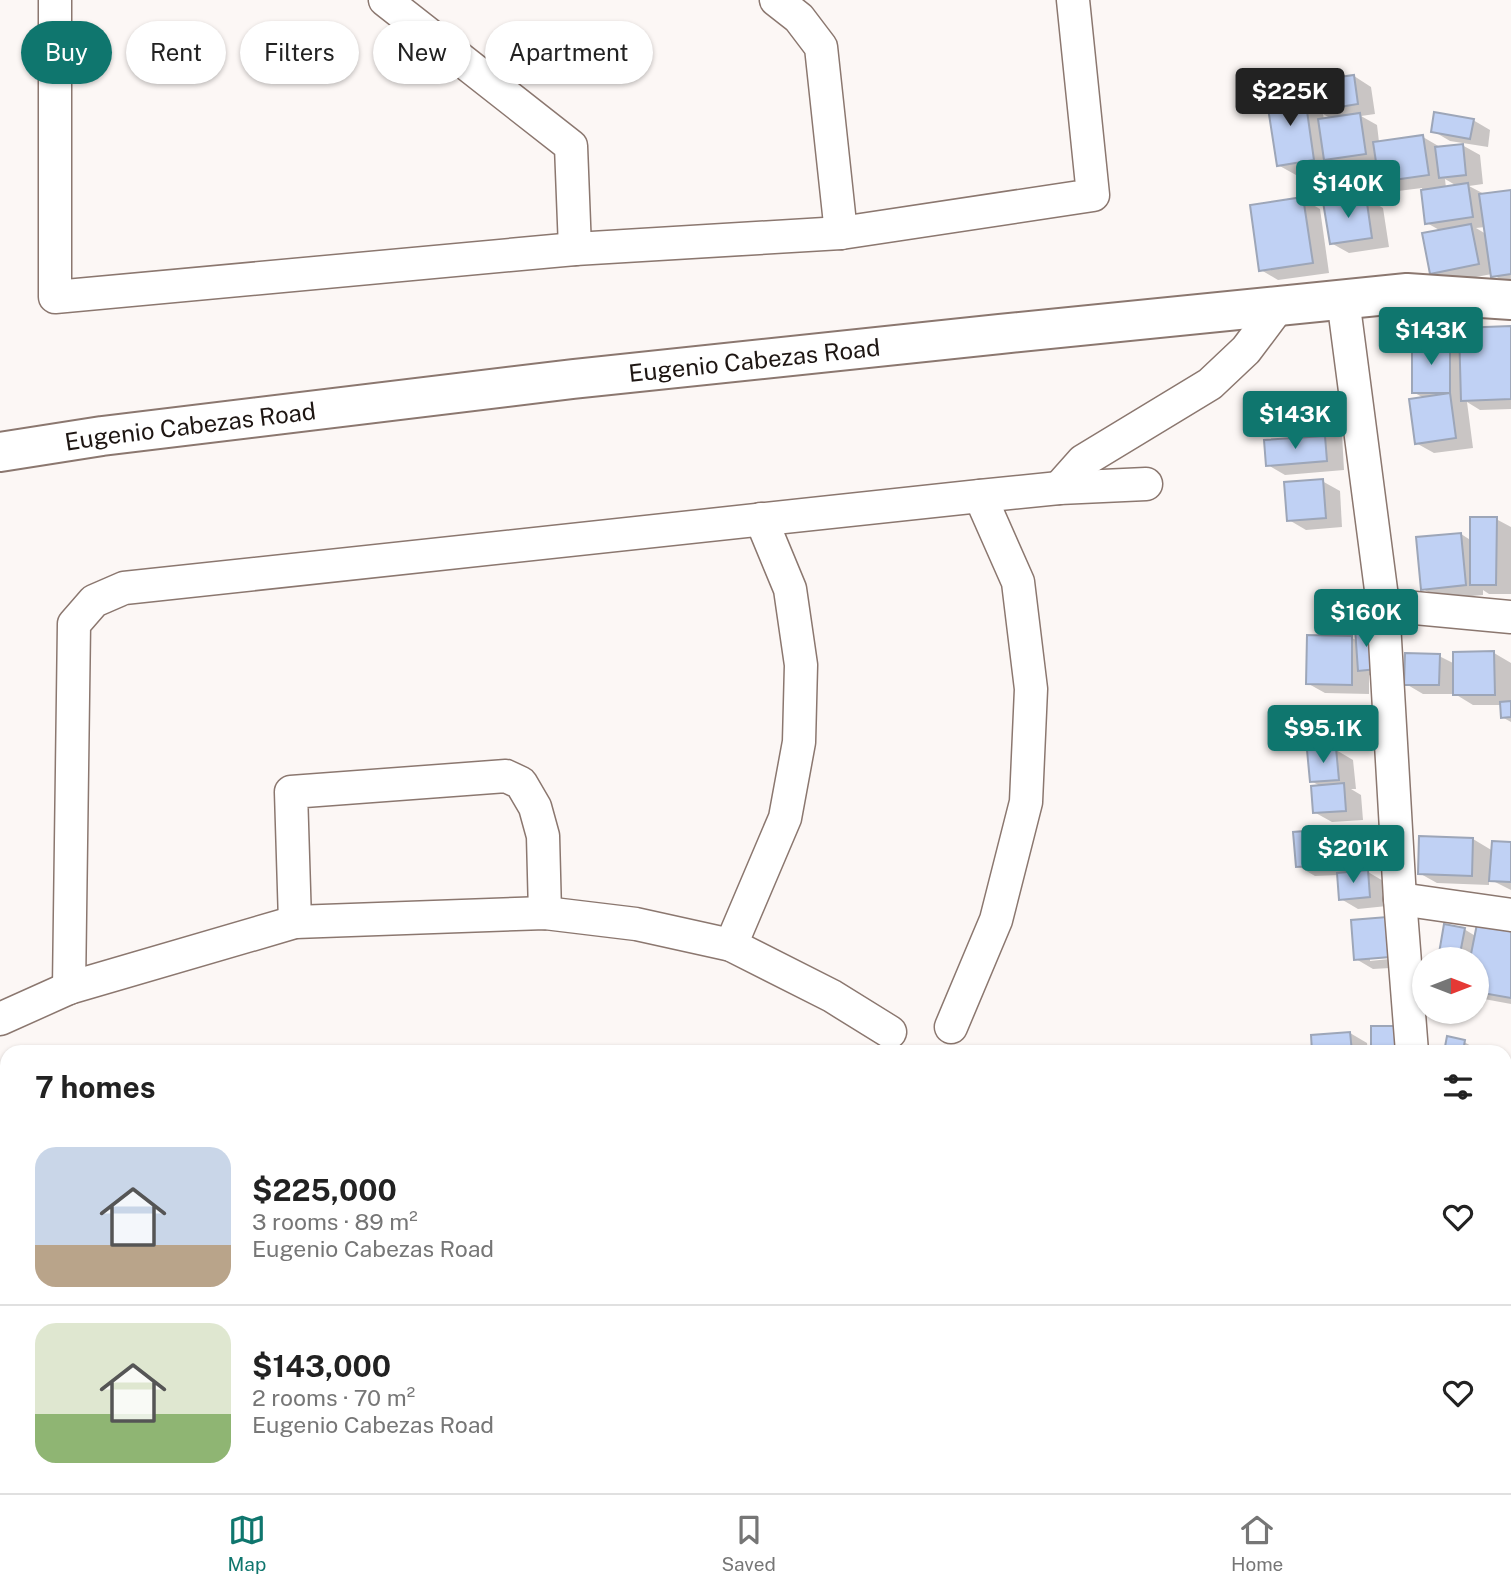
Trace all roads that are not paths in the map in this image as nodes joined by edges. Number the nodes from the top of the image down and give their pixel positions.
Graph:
1 (55, 0) edge
2 (385, 0) edge
3 (776, 0) edge
4 (1073, 0) edge
5 (841, 233) junction
6 (575, 249) junction
7 (1343, 299) junction
8 (1511, 300) edge
9 (1279, 306) junction
10 (0, 453) edge
11 (1146, 485) dead end
12 (1059, 488) junction
13 (980, 496) junction
14 (761, 519) junction
15 (1383, 605) junction
16 (1511, 617) edge
17 (1400, 899) junction
18 (545, 913) junction
19 (1511, 915) edge
20 (295, 922) junction
21 (731, 945) junction
22 (69, 988) junction
23 (0, 1019) edge
24 (951, 1027) dead end
25 (890, 1032) dead end
26 (1411, 1045) edge

1 - 6 street
2 - 6 street
3 - 5 street
4 - 5 street
5 - 6 street
7 - 8 street, Eugenio Cabezas Road
7 - 9 street, Eugenio Cabezas Road
7 - 15 street
9 - 10 street, Eugenio Cabezas Road
9 - 12 street
11 - 12 street
12 - 13 street
13 - 14 street
13 - 24 street
14 - 21 street
14 - 22 street
15 - 16 street
15 - 17 street
17 - 19 street
17 - 26 street
18 - 20 street
18 - 20 street
18 - 21 street
20 - 22 street
21 - 25 street
22 - 23 street

